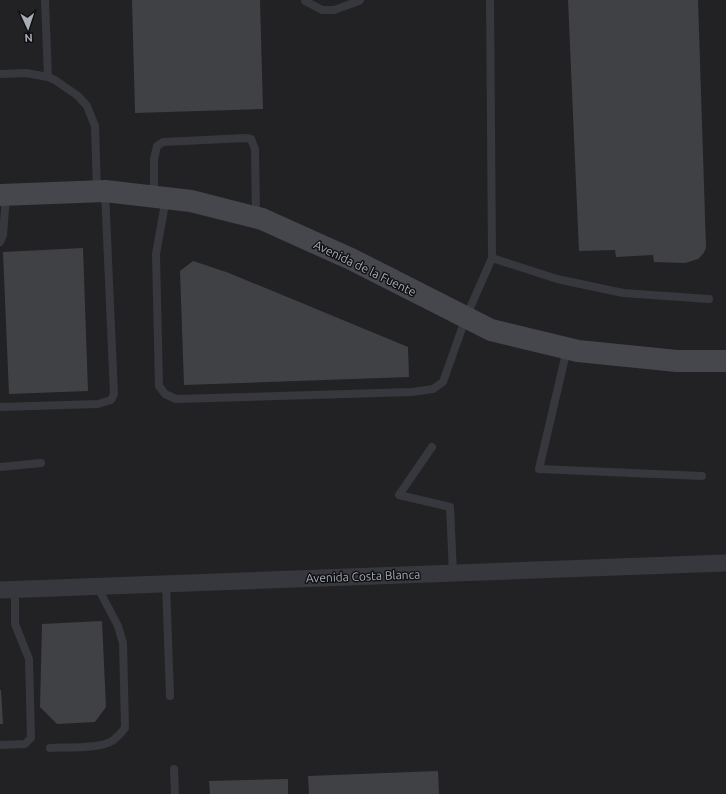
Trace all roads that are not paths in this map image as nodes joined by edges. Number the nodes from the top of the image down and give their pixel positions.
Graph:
1 (45, 0) edge
2 (305, 0) edge
3 (360, 0) edge
4 (490, 0) edge
5 (0, 74) edge
6 (48, 77) junction
7 (101, 191) junction
8 (3, 195) edge
9 (160, 198) junction
10 (256, 218) junction
11 (0, 242) edge
12 (492, 258) junction
13 (708, 299) dead end
14 (466, 317) junction
15 (568, 349) junction
16 (726, 362) edge
17 (0, 407) edge
18 (432, 446) dead end
19 (40, 463) dead end
20 (0, 467) edge
21 (702, 476) dead end
22 (726, 562) edge
23 (453, 573) junction
24 (166, 584) junction
25 (97, 586) junction
26 (7, 590) edge
27 (170, 696) dead end
28 (0, 745) edge
29 (50, 748) dead end
30 (174, 769) dead end
31 (175, 794) edge

1 - 6 lane
2 - 3 lane
4 - 12 lane
5 - 6 lane
6 - 7 lane
7 - 8 street, Avenida de la Fuente
7 - 9 street, Avenida de la Fuente
7 - 17 lane
8 - 11 lane
9 - 10 street, Avenida de la Fuente
9 - 10 lane
9 - 14 lane
10 - 14 street, Avenida de la Fuente
12 - 13 lane
12 - 14 lane
14 - 15 street, Avenida de la Fuente
15 - 16 street, Avenida de la Fuente
15 - 21 lane
18 - 23 lane
19 - 20 lane
22 - 23 street, Avenida Costa Blanca
23 - 24 street, Avenida Costa Blanca
24 - 25 street, Avenida Costa Blanca
24 - 27 lane
25 - 26 street, Avenida Costa Blanca
25 - 29 lane
26 - 28 lane
30 - 31 lane

